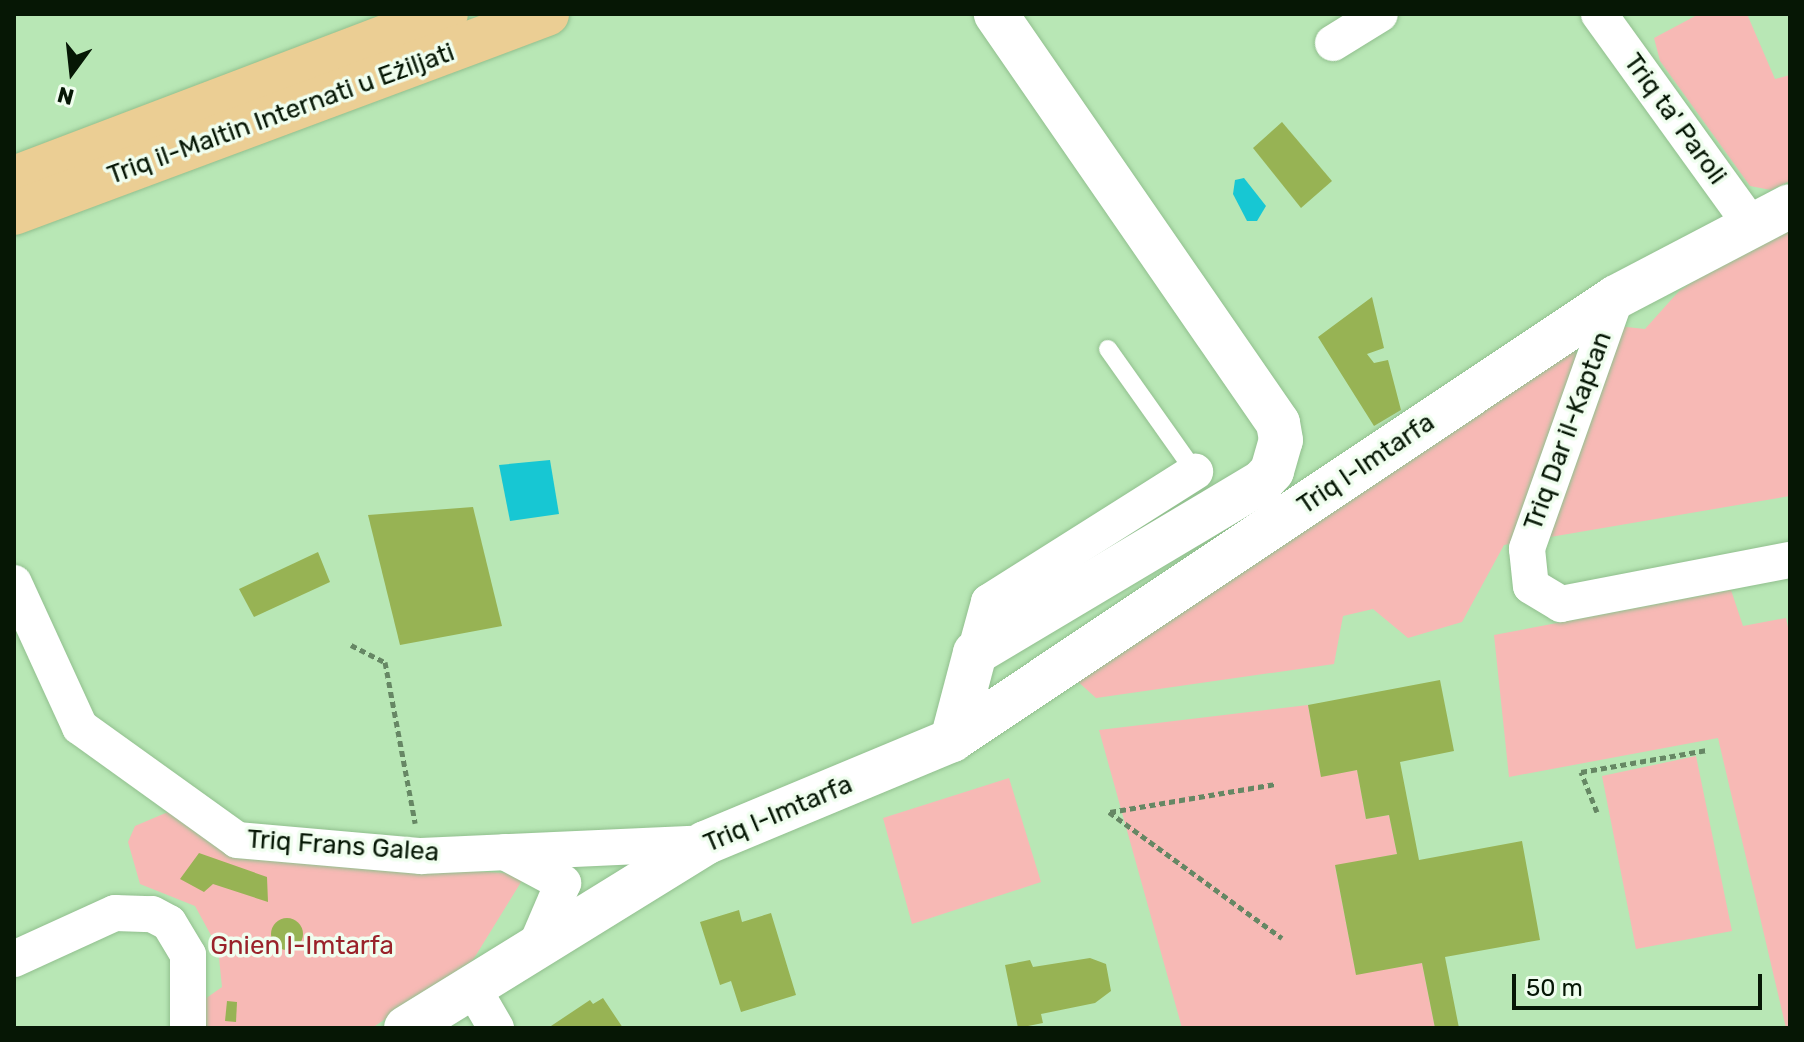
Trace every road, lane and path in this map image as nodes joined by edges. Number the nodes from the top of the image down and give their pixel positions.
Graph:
1 (446, 14) edge
2 (547, 14) edge
3 (996, 14) edge
4 (1380, 14) edge
5 (1599, 14) edge
6 (1333, 43) dead end
7 (14, 178) edge
8 (1790, 206) edge
9 (14, 213) edge
10 (1751, 225) junction
11 (1616, 297) junction
12 (1108, 349) dead end
13 (1195, 472) joint
14 (1790, 560) edge
15 (14, 583) edge
16 (351, 645) dead end
17 (975, 653) junction
18 (952, 740) junction
19 (1707, 750) dead end
20 (1275, 784) dead end
21 (1597, 812) dead end
22 (705, 843) junction
23 (580, 848) junction
24 (505, 852) junction
25 (421, 856) junction
26 (610, 900) junction
27 (1282, 938) dead end
28 (536, 946) junction
29 (14, 959) edge
30 (471, 985) junction
31 (188, 1028) edge
32 (406, 1028) edge
33 (496, 1028) edge

1 - 7 highway, Triq il-Maltin Internati u Eżiljati
2 - 9 highway, Triq il-Maltin Internati u Eżiljati
3 - 17 street, Triq l-Imtarfa
4 - 6 street
5 - 10 street, Triq ta' Paroli
8 - 10 street, Triq l-Imtarfa
10 - 11 street, Triq l-Imtarfa
11 - 14 street, Triq Dar il-Kaptan
11 - 18 street, Triq l-Imtarfa
12 - 13 lane
13 - 17 street
15 - 25 street, Triq Frans Galea
16 - 25 path
17 - 18 street
18 - 22 street, Triq l-Imtarfa
19 - 21 path
20 - 27 path
22 - 23 street, Triq Frans Galea
22 - 26 street, Triq l-Imtarfa
23 - 24 street, Triq Frans Galea
23 - 26 street
24 - 25 street, Triq Frans Galea
24 - 28 street
26 - 28 street, Triq l-Imtarfa
28 - 30 street, Triq l-Imtarfa
29 - 31 street
30 - 32 street, Triq l-Imtarfa
30 - 33 street

